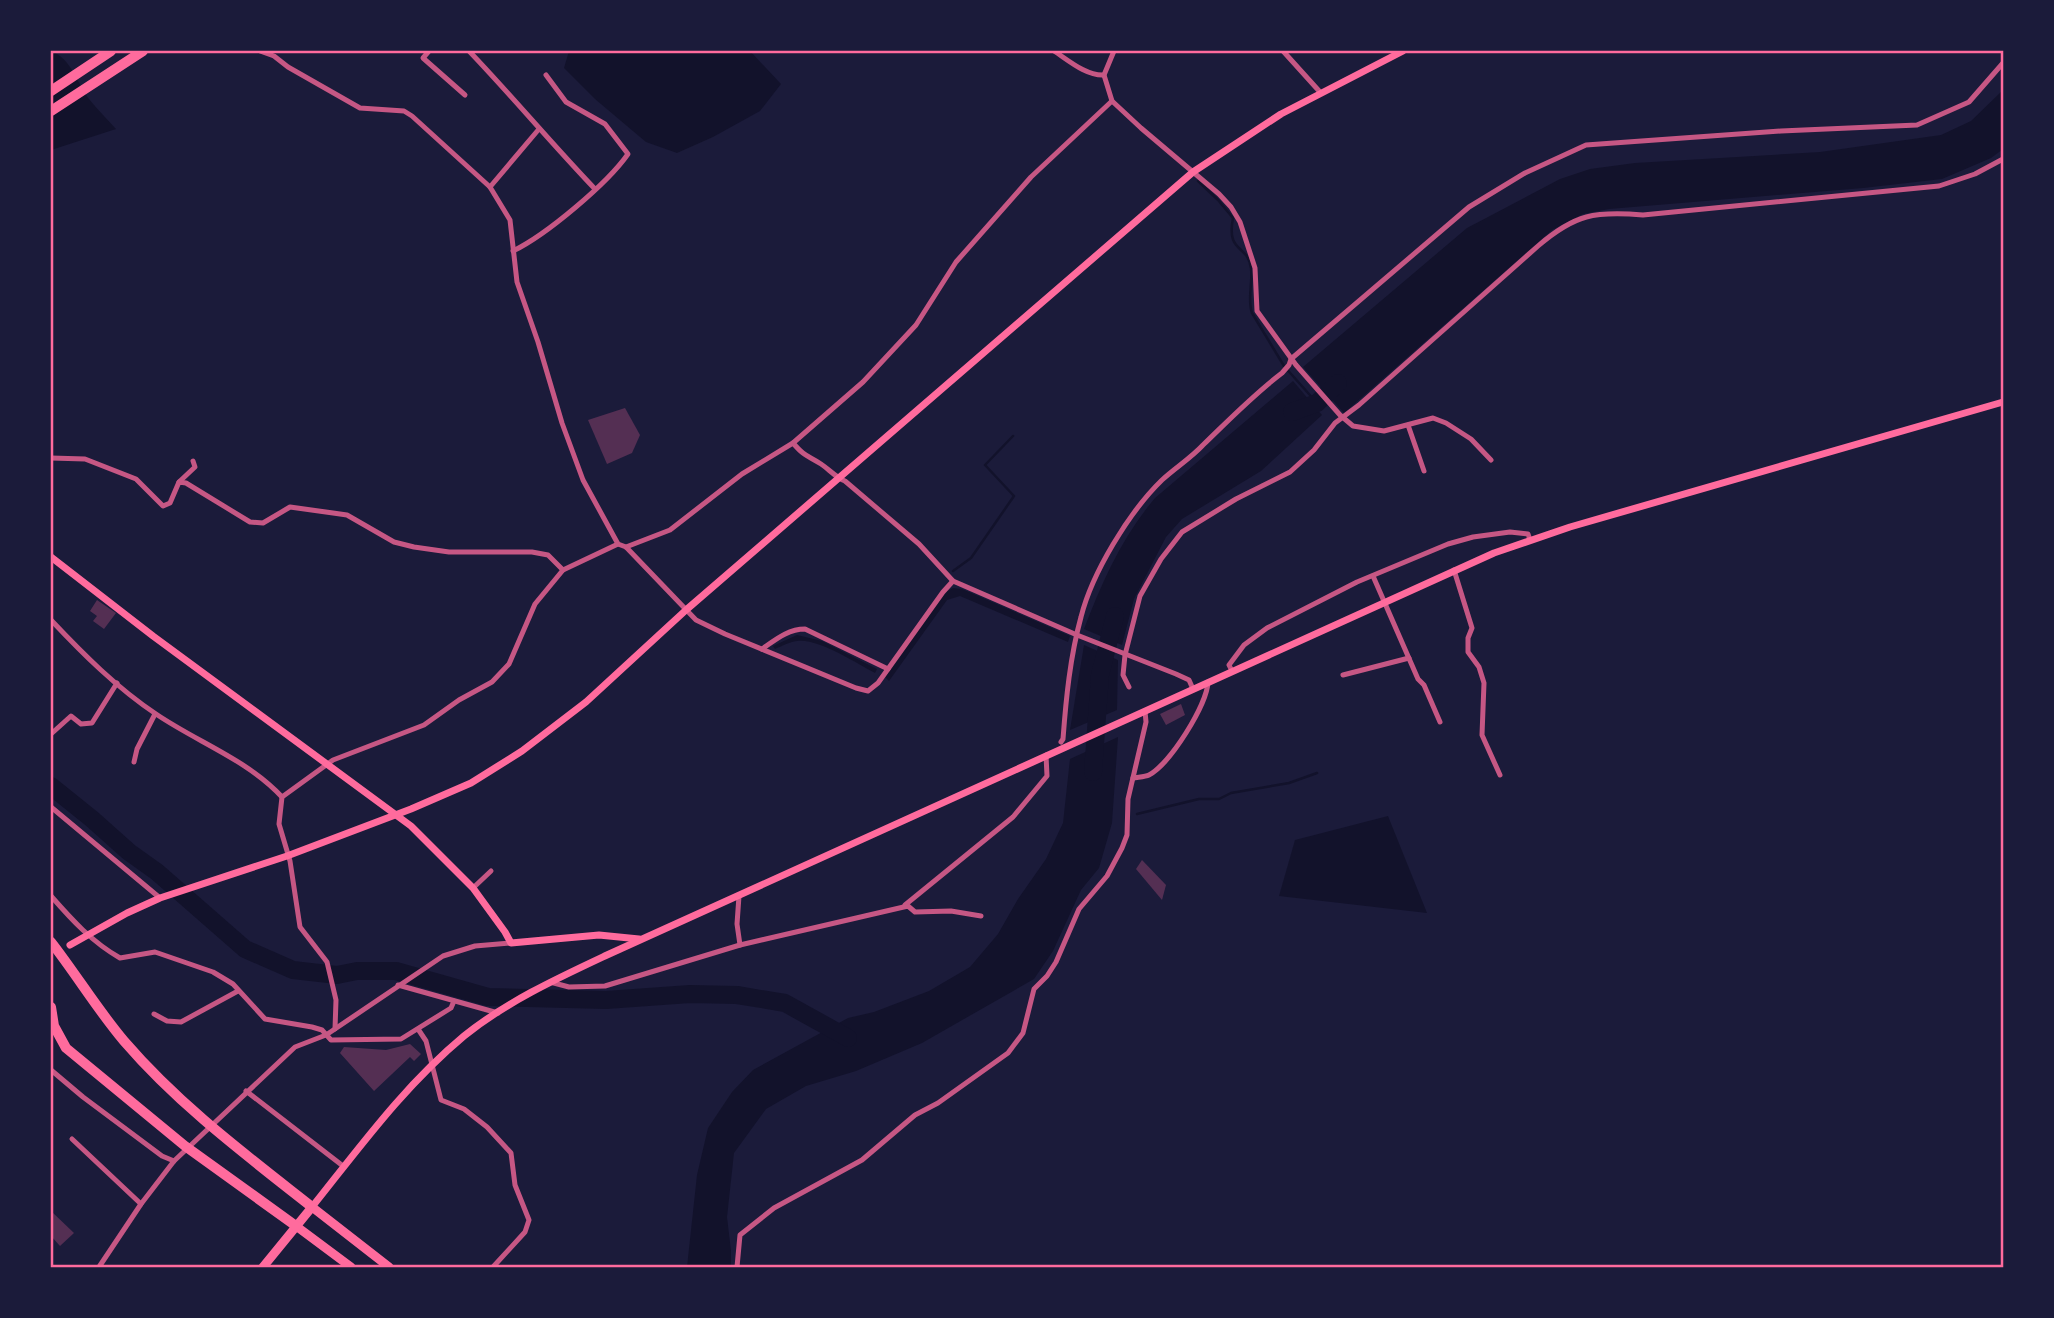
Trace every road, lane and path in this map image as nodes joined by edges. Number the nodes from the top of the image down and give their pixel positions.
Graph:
1 (111, 51) edge
2 (143, 51) edge
3 (260, 51) edge
4 (429, 51) edge
5 (469, 51) edge
6 (1054, 51) edge
7 (1114, 51) edge
8 (1403, 51) edge
9 (1288, 52) edge
10 (2003, 63) edge
11 (546, 75) dead end
12 (1104, 75) junction
13 (51, 91) edge
14 (1320, 92) junction
15 (465, 95) dead end
16 (1112, 101) junction
17 (51, 111) edge
18 (539, 129) junction
19 (2003, 159) edge
20 (1193, 172) junction
21 (490, 187) junction
22 (595, 189) junction
23 (513, 251) junction
24 (1292, 363) junction
25 (2003, 402) edge
26 (1342, 416) junction
27 (1408, 425) junction
28 (793, 443) junction
29 (51, 458) edge
30 (1491, 460) dead end
31 (193, 461) dead end
32 (1424, 471) dead end
33 (838, 478) junction
34 (179, 482) junction
35 (1530, 540) junction
36 (618, 544) junction
37 (626, 547) junction
38 (51, 556) edge
39 (563, 570) junction
40 (1454, 570) junction
41 (1373, 576) junction
42 (954, 581) junction
43 (1385, 602) junction
44 (686, 610) junction
45 (51, 620) edge
46 (1078, 636) junction
47 (762, 649) junction
48 (1124, 655) junction
49 (1409, 658) junction
50 (888, 669) junction
51 (1232, 671) junction
52 (1343, 675) dead end
53 (1208, 682) junction
54 (117, 683) junction
55 (1129, 687) dead end
56 (1193, 689) junction
57 (1144, 711) junction
58 (155, 714) junction
59 (1440, 722) dead end
60 (51, 734) edge
61 (1063, 744) junction
62 (1046, 755) junction
63 (134, 762) dead end
64 (327, 764) junction
65 (1500, 775) dead end
66 (1133, 778) junction
67 (282, 797) junction
68 (51, 807) edge
69 (393, 815) junction
70 (287, 856) junction
71 (491, 872) dead end
72 (473, 888) junction
73 (51, 896) edge
74 (739, 896) junction
75 (160, 898) junction
76 (902, 907) junction
77 (981, 916) dead end
78 (639, 940) junction
79 (51, 942) edge
80 (511, 943) junction
81 (69, 945) dead end
82 (740, 945) junction
83 (550, 982) junction
84 (401, 984) junction
85 (238, 991) junction
86 (454, 1001) junction
87 (51, 1007) edge
88 (501, 1011) junction
89 (154, 1014) dead end
90 (335, 1029) junction
91 (418, 1029) junction
92 (326, 1035) junction
93 (432, 1066) junction
94 (51, 1070) edge
95 (246, 1091) junction
96 (72, 1139) dead end
97 (174, 1161) junction
98 (343, 1167) junction
99 (141, 1204) junction
100 (312, 1207) junction
101 (296, 1226) junction
102 (99, 1267) edge
103 (263, 1267) edge
104 (351, 1267) edge
105 (389, 1267) edge
106 (493, 1267) edge
107 (737, 1267) edge

1 - 13 highway
2 - 17 highway
3 - 21 street
4 - 15 street
5 - 18 street
6 - 12 street
7 - 12 street
8 - 14 main road
9 - 14 street
10 - 24 street
11 - 22 street
12 - 16 street
14 - 20 main road
16 - 20 street
16 - 28 street
18 - 21 street
18 - 22 street
19 - 26 street
20 - 24 street
20 - 33 main road
21 - 23 street
22 - 23 street
23 - 36 street
24 - 26 street
24 - 46 street
25 - 35 main road
26 - 27 street
26 - 48 street
27 - 30 street
27 - 32 street
28 - 33 street
28 - 37 street
29 - 34 street
31 - 34 street
33 - 42 street
33 - 44 main road
34 - 39 street
35 - 40 main road
35 - 41 street
36 - 37 street
36 - 39 street
37 - 44 street
38 - 64 main road
39 - 64 street
40 - 43 main road
40 - 65 street
41 - 43 street
41 - 51 street
42 - 46 street
42 - 50 street
43 - 49 street
43 - 51 main road
44 - 47 street
44 - 69 main road
45 - 54 street
46 - 48 street
46 - 61 street
47 - 50 street
47 - 50 street
48 - 55 street
48 - 56 street
49 - 52 street
49 - 59 street
51 - 53 main road
53 - 56 main road
53 - 66 street
54 - 58 street
54 - 60 street
56 - 57 main road
57 - 61 main road
57 - 66 street
58 - 63 street
58 - 67 street
61 - 62 main road
62 - 74 main road
62 - 76 street
64 - 67 street
64 - 69 main road
66 - 107 street
67 - 70 street
68 - 75 street
69 - 70 main road
69 - 72 main road
70 - 75 main road
70 - 90 street
71 - 72 street
72 - 80 main road
73 - 85 street
74 - 78 main road
74 - 82 street
75 - 81 main road
76 - 77 street
76 - 82 street
78 - 80 main road
78 - 83 main road
79 - 100 highway
80 - 84 street
82 - 83 street
83 - 88 main road
84 - 86 street
84 - 90 street
85 - 89 street
85 - 92 street
86 - 88 street
86 - 91 street
87 - 101 highway
88 - 93 main road
90 - 92 street
91 - 92 street
91 - 93 street
92 - 95 street
93 - 98 main road
93 - 106 street
94 - 97 street
95 - 97 street
95 - 98 street
96 - 99 street
97 - 99 street
98 - 100 main road
99 - 102 street
100 - 101 highway
100 - 105 highway
101 - 103 highway
101 - 104 highway

